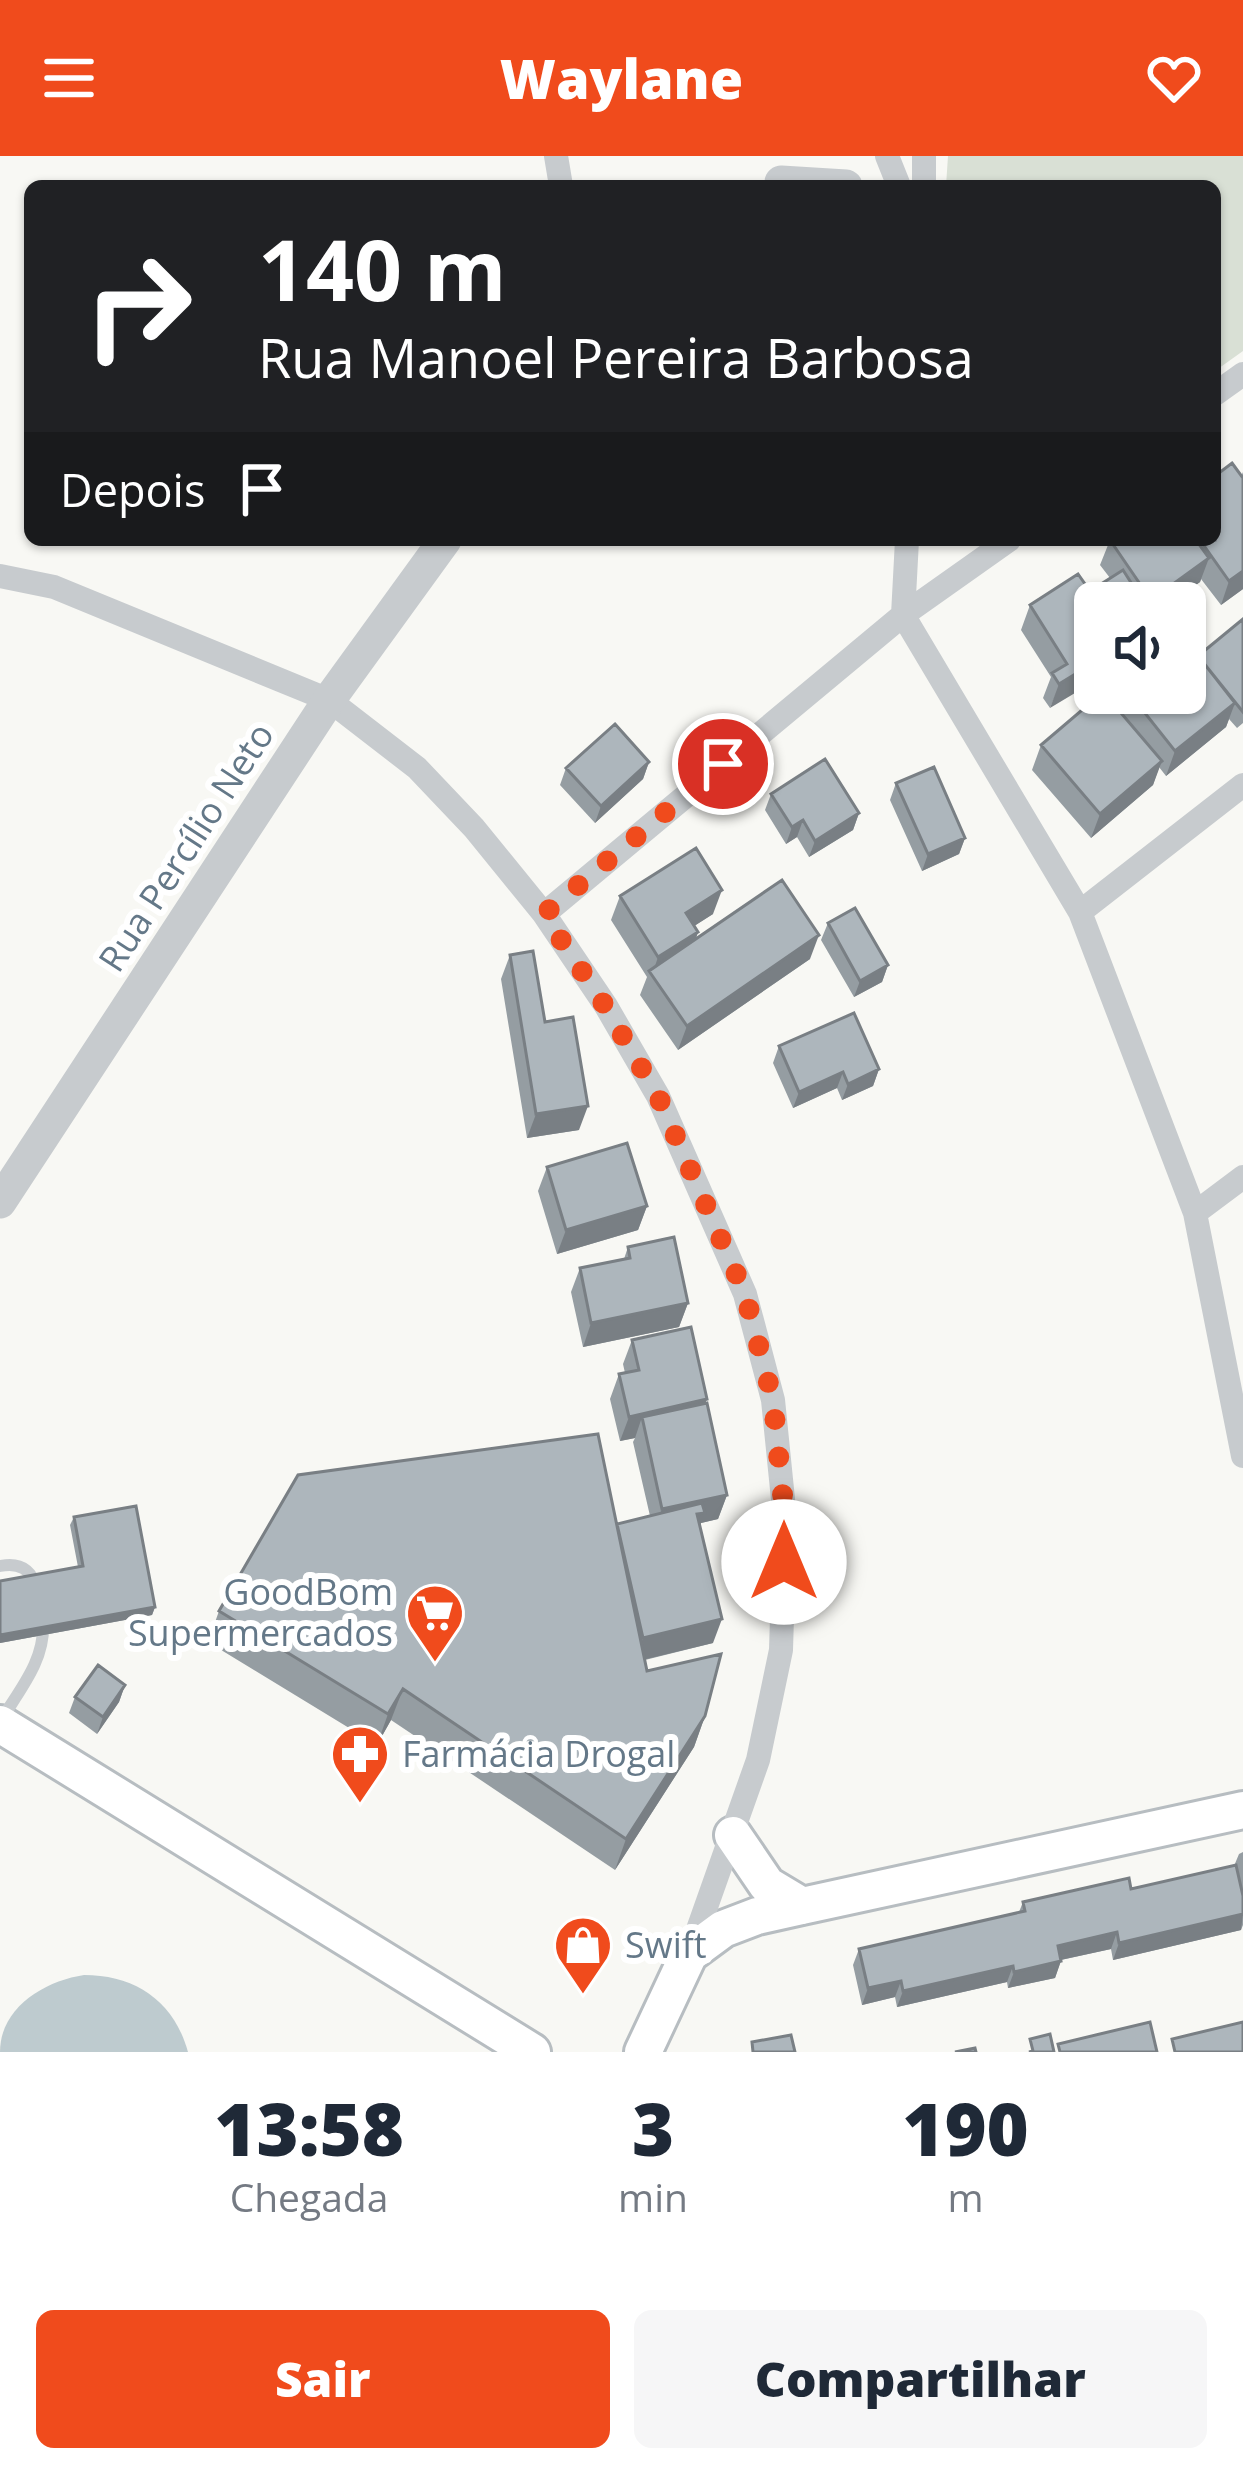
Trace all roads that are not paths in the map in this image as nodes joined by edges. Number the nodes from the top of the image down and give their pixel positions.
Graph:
1 (815, 156) edge
2 (783, 180) edge
3 (442, 546) edge
4 (907, 546) edge
5 (1001, 546) edge
6 (0, 576) edge
7 (903, 615) junction
8 (329, 700) junction
9 (1243, 785) edge
10 (1081, 912) junction
11 (544, 914) junction
12 (1243, 1177) edge
13 (0, 1202) edge
14 (1195, 1213) junction
15 (1243, 1456) edge
16 (0, 1566) edge
17 (0, 1723) edge
18 (1243, 1810) edge
19 (733, 1835) junction
20 (802, 1906) junction
21 (689, 1954) junction
22 (532, 2052) edge
23 (643, 2052) edge

1 - 2 street
3 - 8 street, Rua Percílio Neto
4 - 7 street
5 - 7 street
6 - 8 street
7 - 10 street
7 - 11 street
8 - 11 street
8 - 13 street, Rua Percílio Neto
9 - 10 street
10 - 14 street
11 - 19 street
12 - 14 street
14 - 15 street
16 - 17 lane
17 - 22 main road
18 - 20 main road
19 - 20 main road
19 - 21 street
20 - 21 main road
21 - 23 main road

